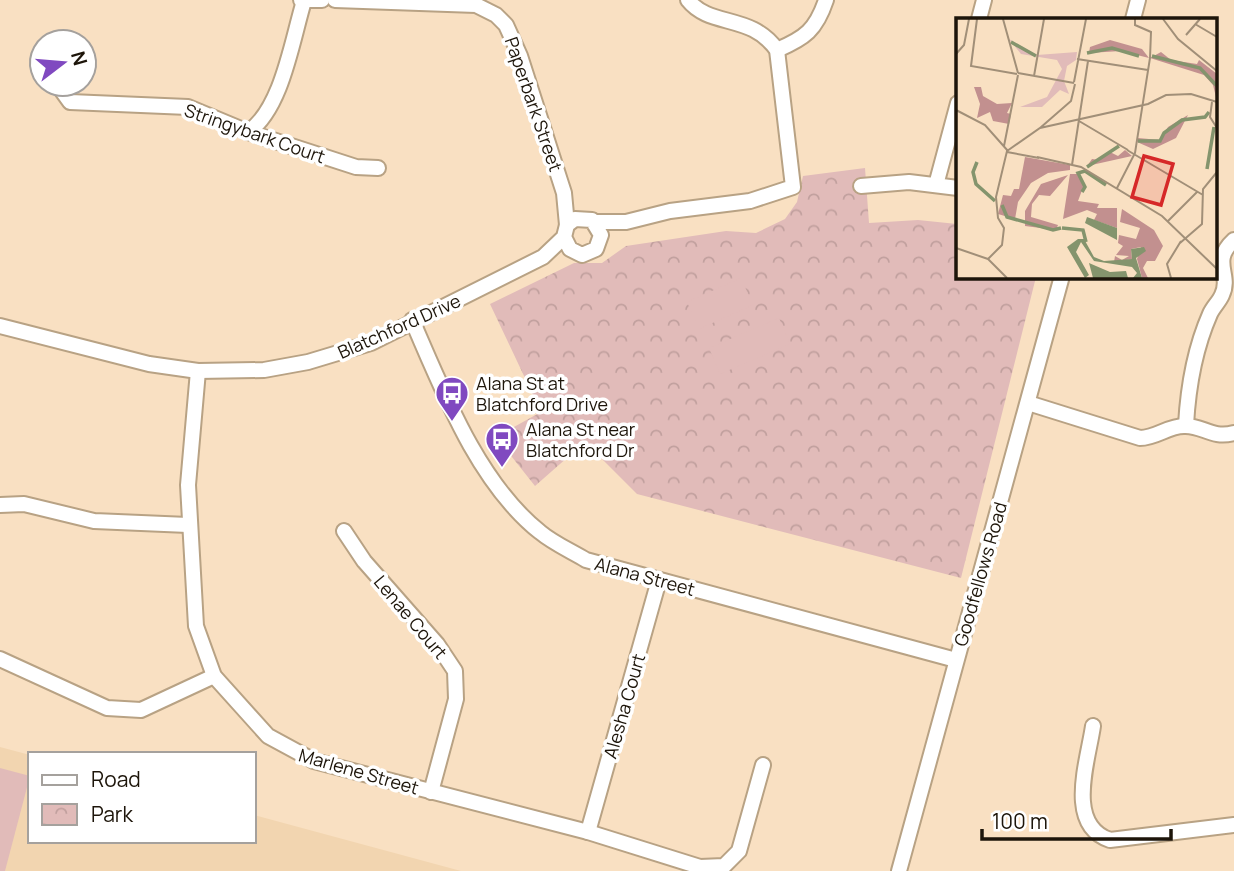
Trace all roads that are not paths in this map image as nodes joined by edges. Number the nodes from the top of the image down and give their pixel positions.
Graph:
1 (322, 0) edge
2 (335, 0) edge
3 (688, 0) edge
4 (826, 0) edge
5 (984, 0) edge
6 (1138, 0) edge
7 (302, 1) edge
8 (426, 1) edge
9 (979, 18) edge
10 (1133, 18) edge
11 (777, 50) junction
12 (67, 98) edge
13 (956, 107) edge
14 (248, 132) junction
15 (378, 168) dead end
16 (936, 185) junction
17 (861, 186) dead end
18 (956, 188) edge
19 (564, 193) junction
20 (590, 220) junction
21 (626, 222) junction
22 (566, 231) junction
23 (601, 239) junction
24 (1234, 240) edge
25 (573, 252) junction
26 (543, 257) junction
27 (1061, 278) edge
28 (412, 320) junction
29 (0, 326) edge
30 (198, 371) junction
31 (1028, 403) junction
32 (1186, 425) junction
33 (1234, 433) edge
34 (0, 505) edge
35 (188, 525) junction
36 (344, 531) dead end
37 (659, 580) junction
38 (0, 659) edge
39 (956, 660) junction
40 (214, 676) junction
41 (1093, 726) dead end
42 (764, 765) dead end
43 (431, 792) junction
44 (1234, 825) edge
45 (588, 832) junction
46 (900, 871) edge

1 - 7 street
2 - 8 street, Paperbark Street
3 - 11 street
4 - 11 street
5 - 9 street
6 - 10 street
7 - 14 street
8 - 19 street, Paperbark Street
11 - 21 street
12 - 14 street, Stringybark Court
13 - 16 street
14 - 15 street, Stringybark Court
16 - 17 street
16 - 18 street
19 - 20 street, Paperbark Street
19 - 22 street, Paperbark Street
20 - 21 street
20 - 22 street
20 - 23 street
21 - 23 street
22 - 25 street
22 - 26 street, Blatchford Drive
23 - 25 street
24 - 32 street
25 - 26 street, Blatchford Drive
26 - 28 street, Blatchford Drive
27 - 31 street, Goodfellows Road
28 - 30 street, Blatchford Drive
28 - 37 street, Alana Street
29 - 30 street, Blatchford Drive
30 - 35 street, Marlene Street
31 - 32 street
31 - 39 street, Goodfellows Road
32 - 33 street
34 - 35 street
35 - 40 street, Marlene Street
36 - 43 street, Lenae Court
37 - 39 street, Alana Street
37 - 45 street, Alesha Court
38 - 40 street
39 - 46 street, Goodfellows Road
40 - 43 street, Marlene Street
41 - 44 street
42 - 45 street, Marlene Street
43 - 45 street, Marlene Street

